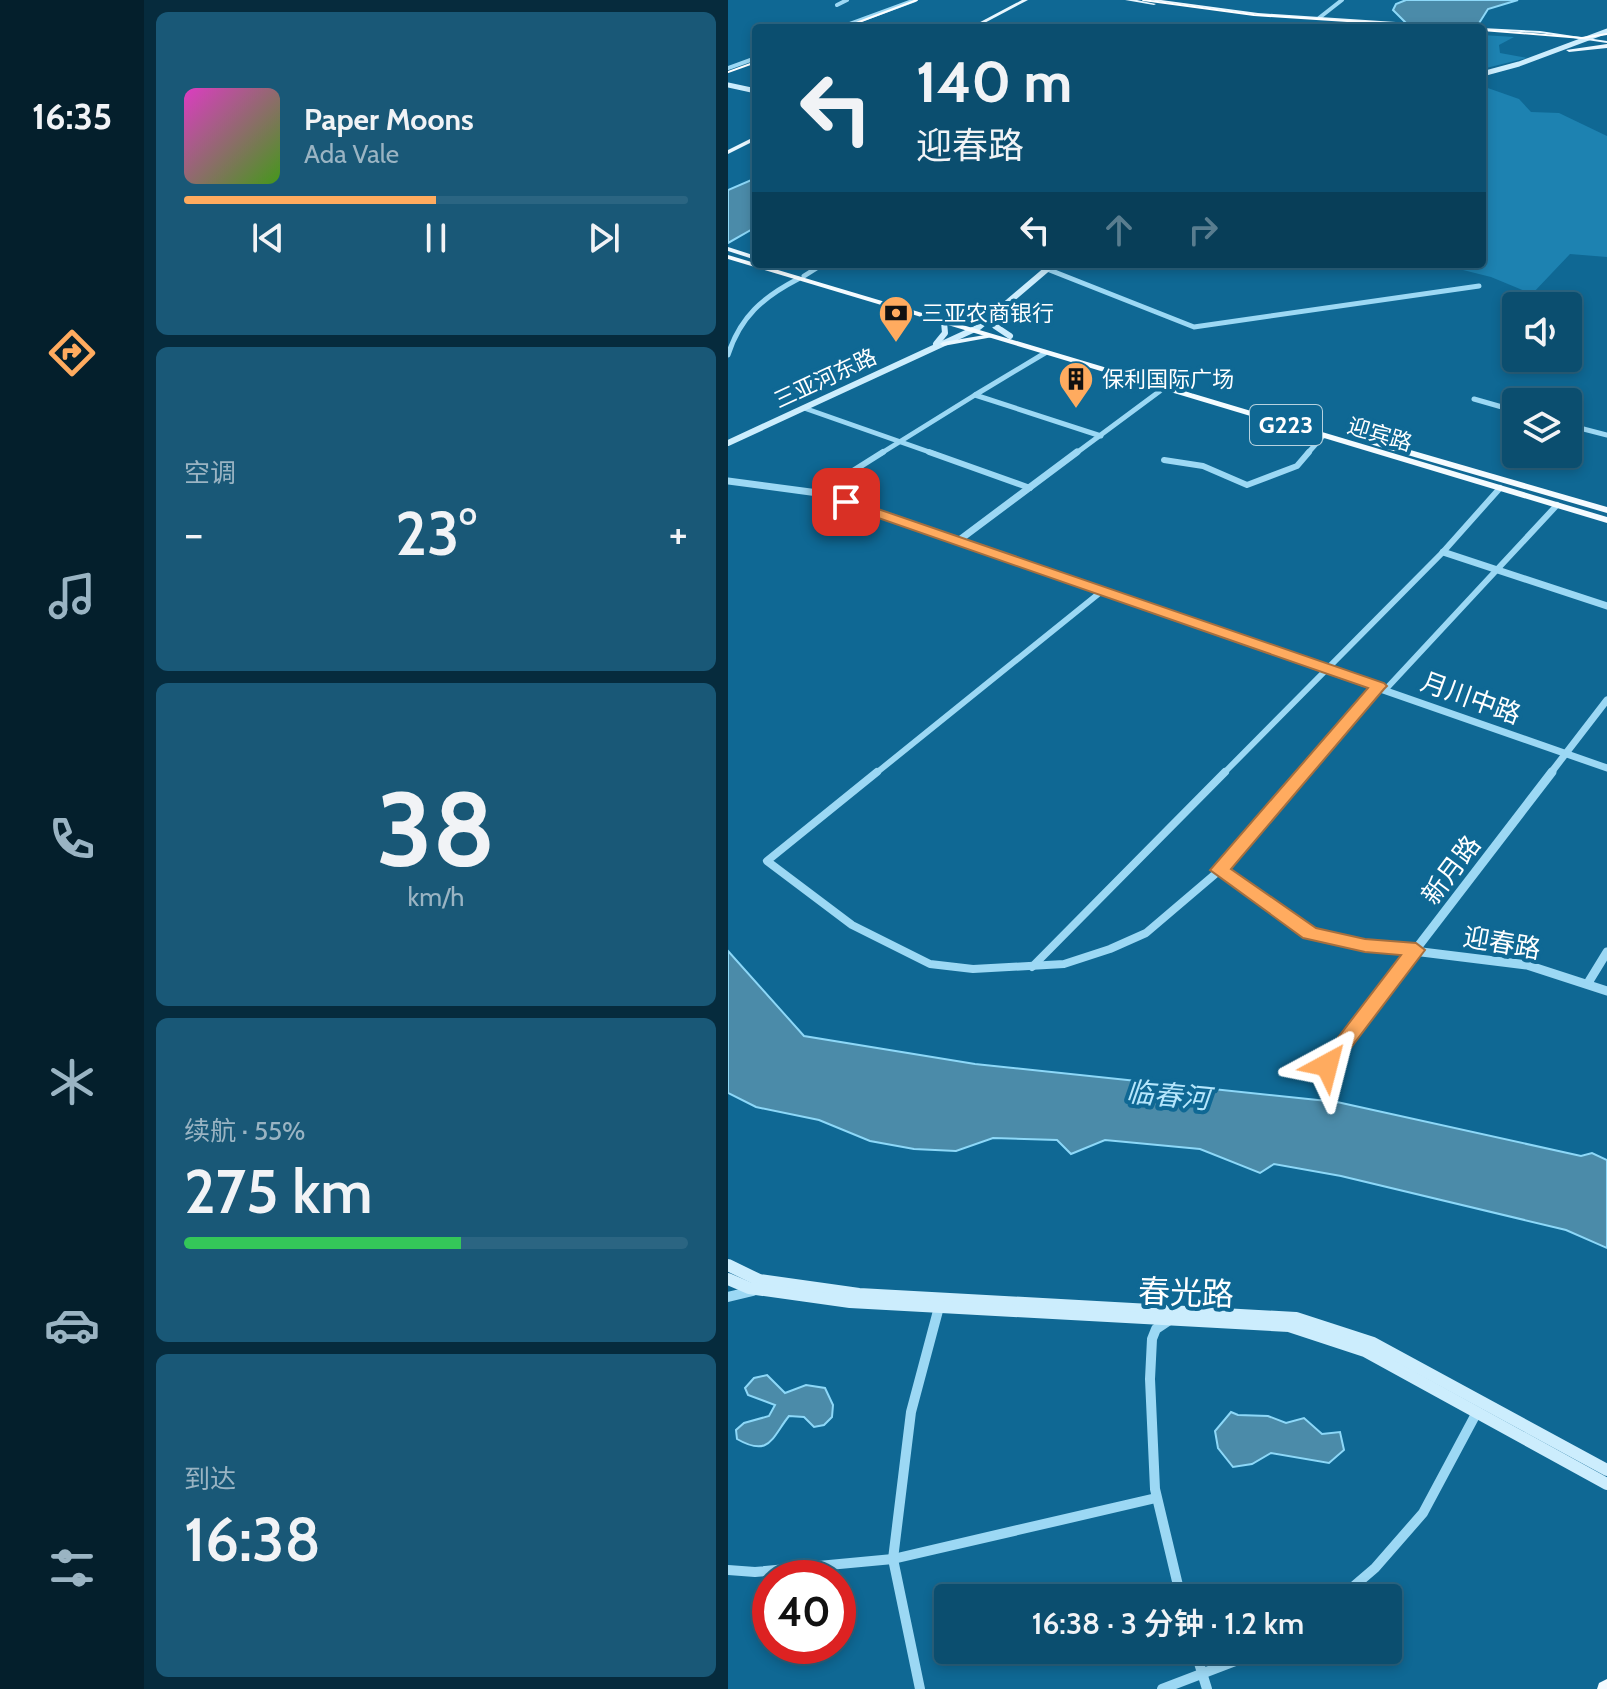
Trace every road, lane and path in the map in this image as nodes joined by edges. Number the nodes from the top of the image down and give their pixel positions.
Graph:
1 (845, 0) edge
2 (915, 0) edge
3 (1026, 0) edge
4 (1032, 0) edge
5 (1127, 0) edge
6 (1150, 0) edge
7 (1342, 0) edge
8 (836, 4) dead end
9 (1319, 18) junction
10 (850, 24) edge
11 (979, 24) edge
12 (986, 24) edge
13 (1344, 24) edge
14 (1385, 24) edge
15 (1486, 30) edge
16 (1486, 30) edge
17 (1571, 36) junction
18 (1556, 38) junction
19 (1600, 40) edge
20 (1566, 50) junction
21 (752, 59) edge
22 (728, 68) edge
23 (1486, 74) edge
24 (728, 86) edge
25 (752, 91) edge
26 (752, 142) edge
27 (728, 154) edge
28 (732, 254) edge
29 (752, 259) edge
30 (752, 261) edge
31 (774, 268) edge
32 (775, 268) edge
33 (809, 268) edge
34 (1047, 268) edge
35 (1054, 268) edge
36 (801, 277) junction
37 (1479, 286) dead end
38 (993, 311) junction
39 (945, 320) junction
40 (973, 328) junction
41 (991, 336) junction
42 (1010, 336) junction
43 (939, 344) junction
44 (1045, 353) junction
45 (728, 355) edge
46 (1164, 388) junction
47 (975, 395) junction
48 (1474, 399) dead end
49 (1502, 407) edge
50 (804, 408) junction
51 (1582, 429) edge
52 (1607, 435) edge
53 (1101, 436) junction
54 (1323, 436) junction
55 (728, 441) edge
56 (903, 443) junction
57 (1164, 460) dead end
58 (728, 481) edge
59 (1030, 488) junction
60 (1500, 488) junction
61 (818, 493) junction
62 (1557, 505) junction
63 (1607, 510) edge
64 (1607, 520) edge
65 (958, 541) junction
66 (1443, 552) junction
67 (1497, 570) junction
68 (1102, 591) junction
69 (1607, 606) edge
70 (1327, 669) junction
71 (1382, 687) junction
72 (1607, 700) edge
73 (1566, 753) junction
74 (1607, 768) edge
75 (1220, 870) junction
76 (1416, 950) junction
77 (1607, 952) edge
78 (1032, 967) junction
79 (1588, 983) junction
80 (1607, 991) edge
81 (1327, 1065) dead end
82 (728, 1265) edge
83 (728, 1279) edge
84 (758, 1289) junction
85 (728, 1297) edge
86 (939, 1307) junction
87 (1174, 1318) junction
88 (1477, 1412) junction
89 (1607, 1470) edge
90 (1607, 1484) edge
91 (1156, 1498) junction
92 (893, 1559) junction
93 (728, 1570) edge
94 (1178, 1584) edge
95 (1356, 1584) edge
96 (1199, 1664) edge
97 (1229, 1664) edge
98 (1202, 1675) junction
99 (920, 1689) edge
100 (1162, 1689) edge
101 (1207, 1689) edge

1 - 8 street
2 - 10 street
3 - 11 main road
4 - 12 main road
5 - 13 main road
6 - 9 main road
7 - 9 street
9 - 14 main road
15 - 17 main road
16 - 18 main road
17 - 19 main road
17 - 19 main road
18 - 19 main road
18 - 20 main road
19 - 20 main road
19 - 20 main road
19 - 20 main road
20 - 23 main road
21 - 22 street
24 - 25 main road
26 - 27 main road
28 - 29 highway, 迎宾路 / G223
28 - 30 highway, 迎宾路 / G223
31 - 36 highway, 迎宾路 / G223
32 - 36 highway, 迎宾路 / G223
33 - 36 street
34 - 38 main road, 三亚河东路
35 - 37 street
36 - 39 highway, 迎宾路 / G223
36 - 45 street
38 - 39 main road
38 - 40 main road, 三亚河东路
38 - 42 main road
39 - 40 highway, 迎宾路 / G223
39 - 43 main road
40 - 41 highway, 迎宾路 / G223
40 - 42 highway, 迎宾路 / G223
40 - 43 main road, 三亚河东路
41 - 43 main road
41 - 44 highway, 迎宾路 / G223
42 - 63 highway, 迎宾路 / G223
43 - 50 main road, 三亚河东路
43 - 55 main road, 三亚河东路
44 - 46 highway, 迎宾路 / G223
44 - 47 street
46 - 53 street
46 - 54 highway, 迎宾路 / G223
47 - 53 street
47 - 56 street
48 - 49 street
50 - 55 main road, 三亚河东路
50 - 56 street
51 - 52 street
53 - 59 street
54 - 57 street
54 - 60 highway, 迎宾路 / G223
56 - 59 street
56 - 61 street
58 - 61 street, 月川中路
59 - 65 street
60 - 62 highway, 迎宾路 / G223
60 - 66 street
61 - 65 street, 月川中路
62 - 64 highway, 迎宾路 / G223
62 - 67 street
65 - 68 street, 月川中路
66 - 67 street
66 - 70 street
67 - 69 street
67 - 71 street
68 - 70 street, 月川中路
68 - 78 street
70 - 71 street, 月川中路
70 - 78 street
71 - 73 street, 月川中路
71 - 75 street
72 - 73 street, 新月路
73 - 74 street, 月川中路
73 - 76 street, 新月路
75 - 76 street, 迎春路
75 - 78 street
76 - 79 street, 迎春路
76 - 81 street, 新月路
77 - 79 street
79 - 80 street, 迎春路
82 - 89 main road, 春光路
83 - 84 main road, 春光路
84 - 85 street
84 - 86 main road, 春光路
86 - 87 main road, 春光路
86 - 92 street
87 - 88 main road, 春光路
87 - 91 street
88 - 90 main road, 春光路
88 - 95 street
91 - 92 street
91 - 94 street
92 - 93 street
92 - 99 street
96 - 98 street
97 - 98 street
98 - 100 street
98 - 101 street

